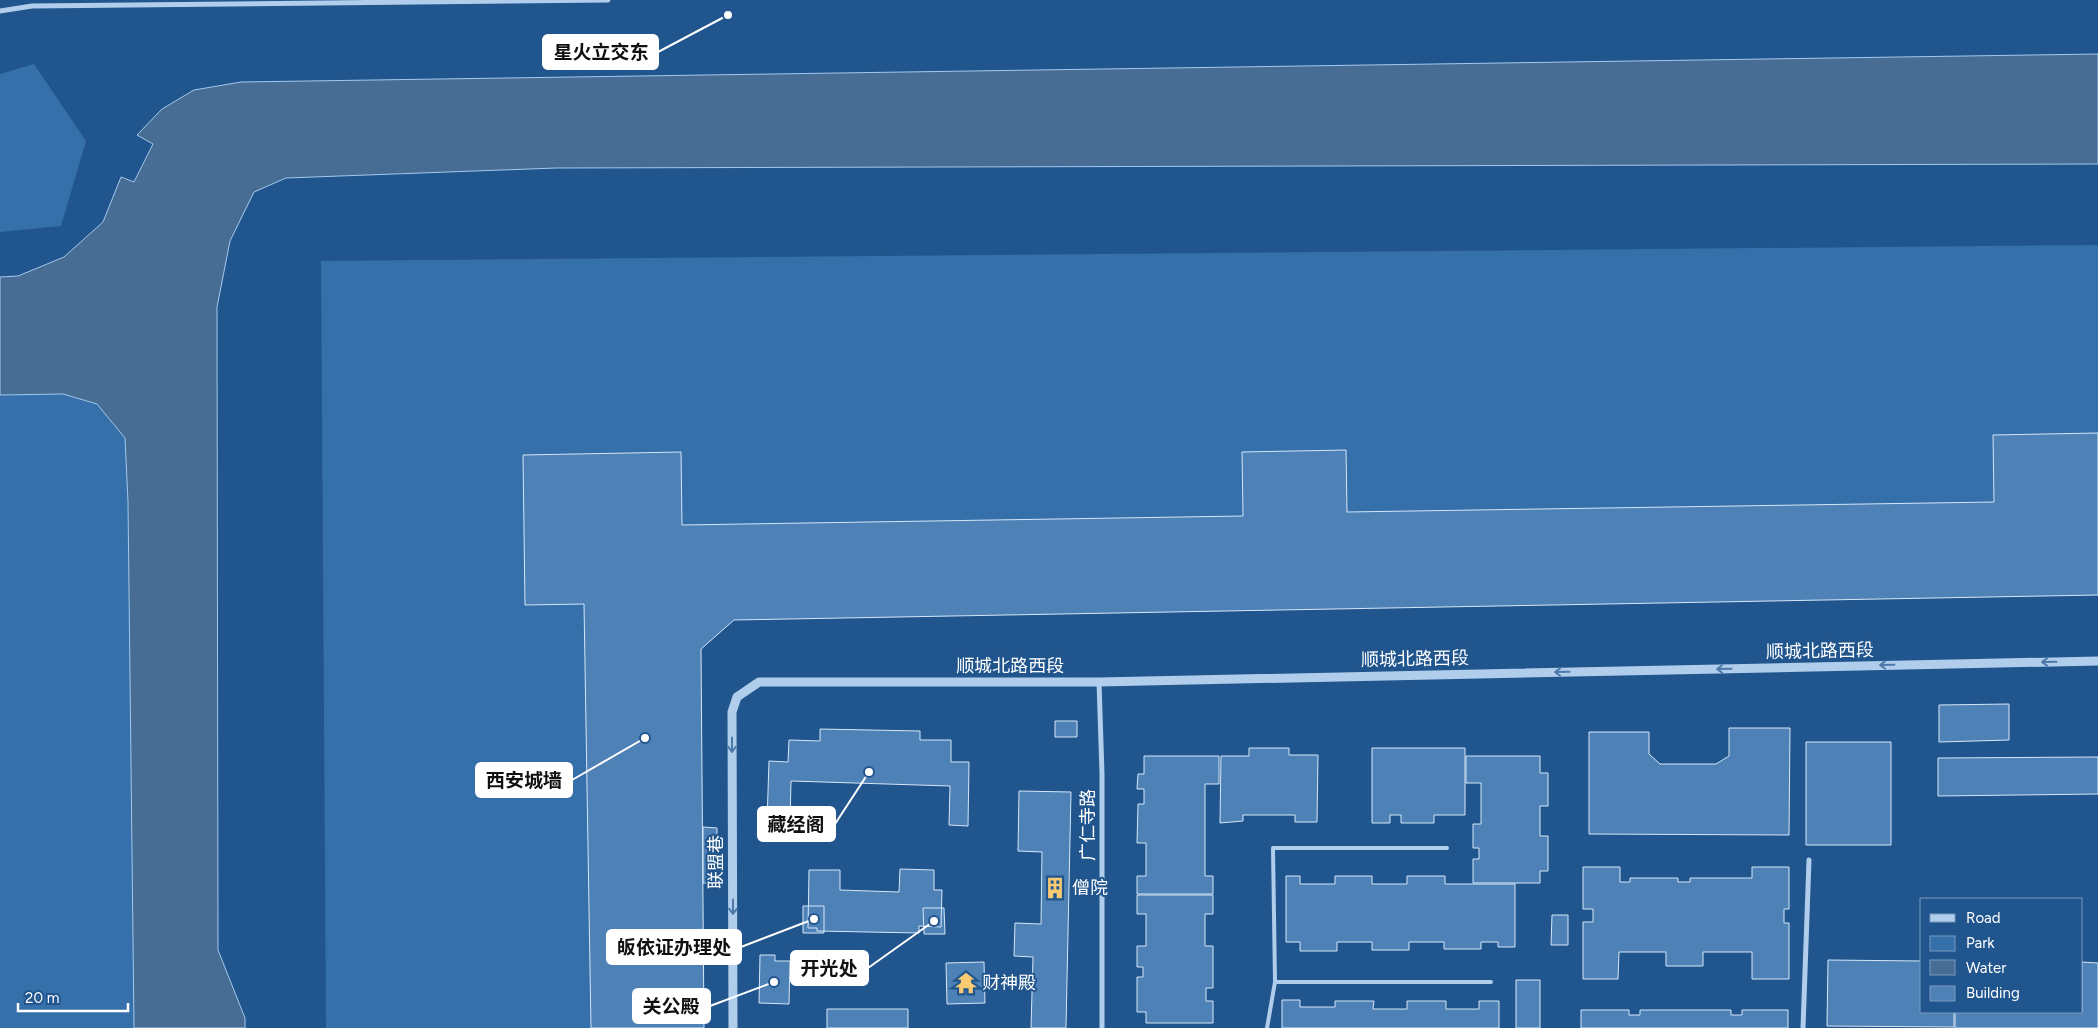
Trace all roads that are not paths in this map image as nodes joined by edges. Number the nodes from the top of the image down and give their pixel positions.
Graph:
1 (608, 0) edge
2 (0, 10) edge
3 (2098, 661) edge
4 (1099, 682) junction
5 (737, 697) joint
6 (1447, 848) dead end
7 (1809, 860) dead end
8 (1276, 982) junction
9 (1491, 982) dead end
10 (733, 1028) edge
11 (1102, 1028) edge
12 (1267, 1028) edge
13 (1803, 1028) edge

1 - 2 street
3 -> 4 street, 顺城北路西段
4 - 5 street, 顺城北路西段
4 - 11 street, 广仁寺路
5 -> 10 street, 联盟巷
6 - 8 lane
7 - 13 street
8 - 9 lane
8 - 12 lane

